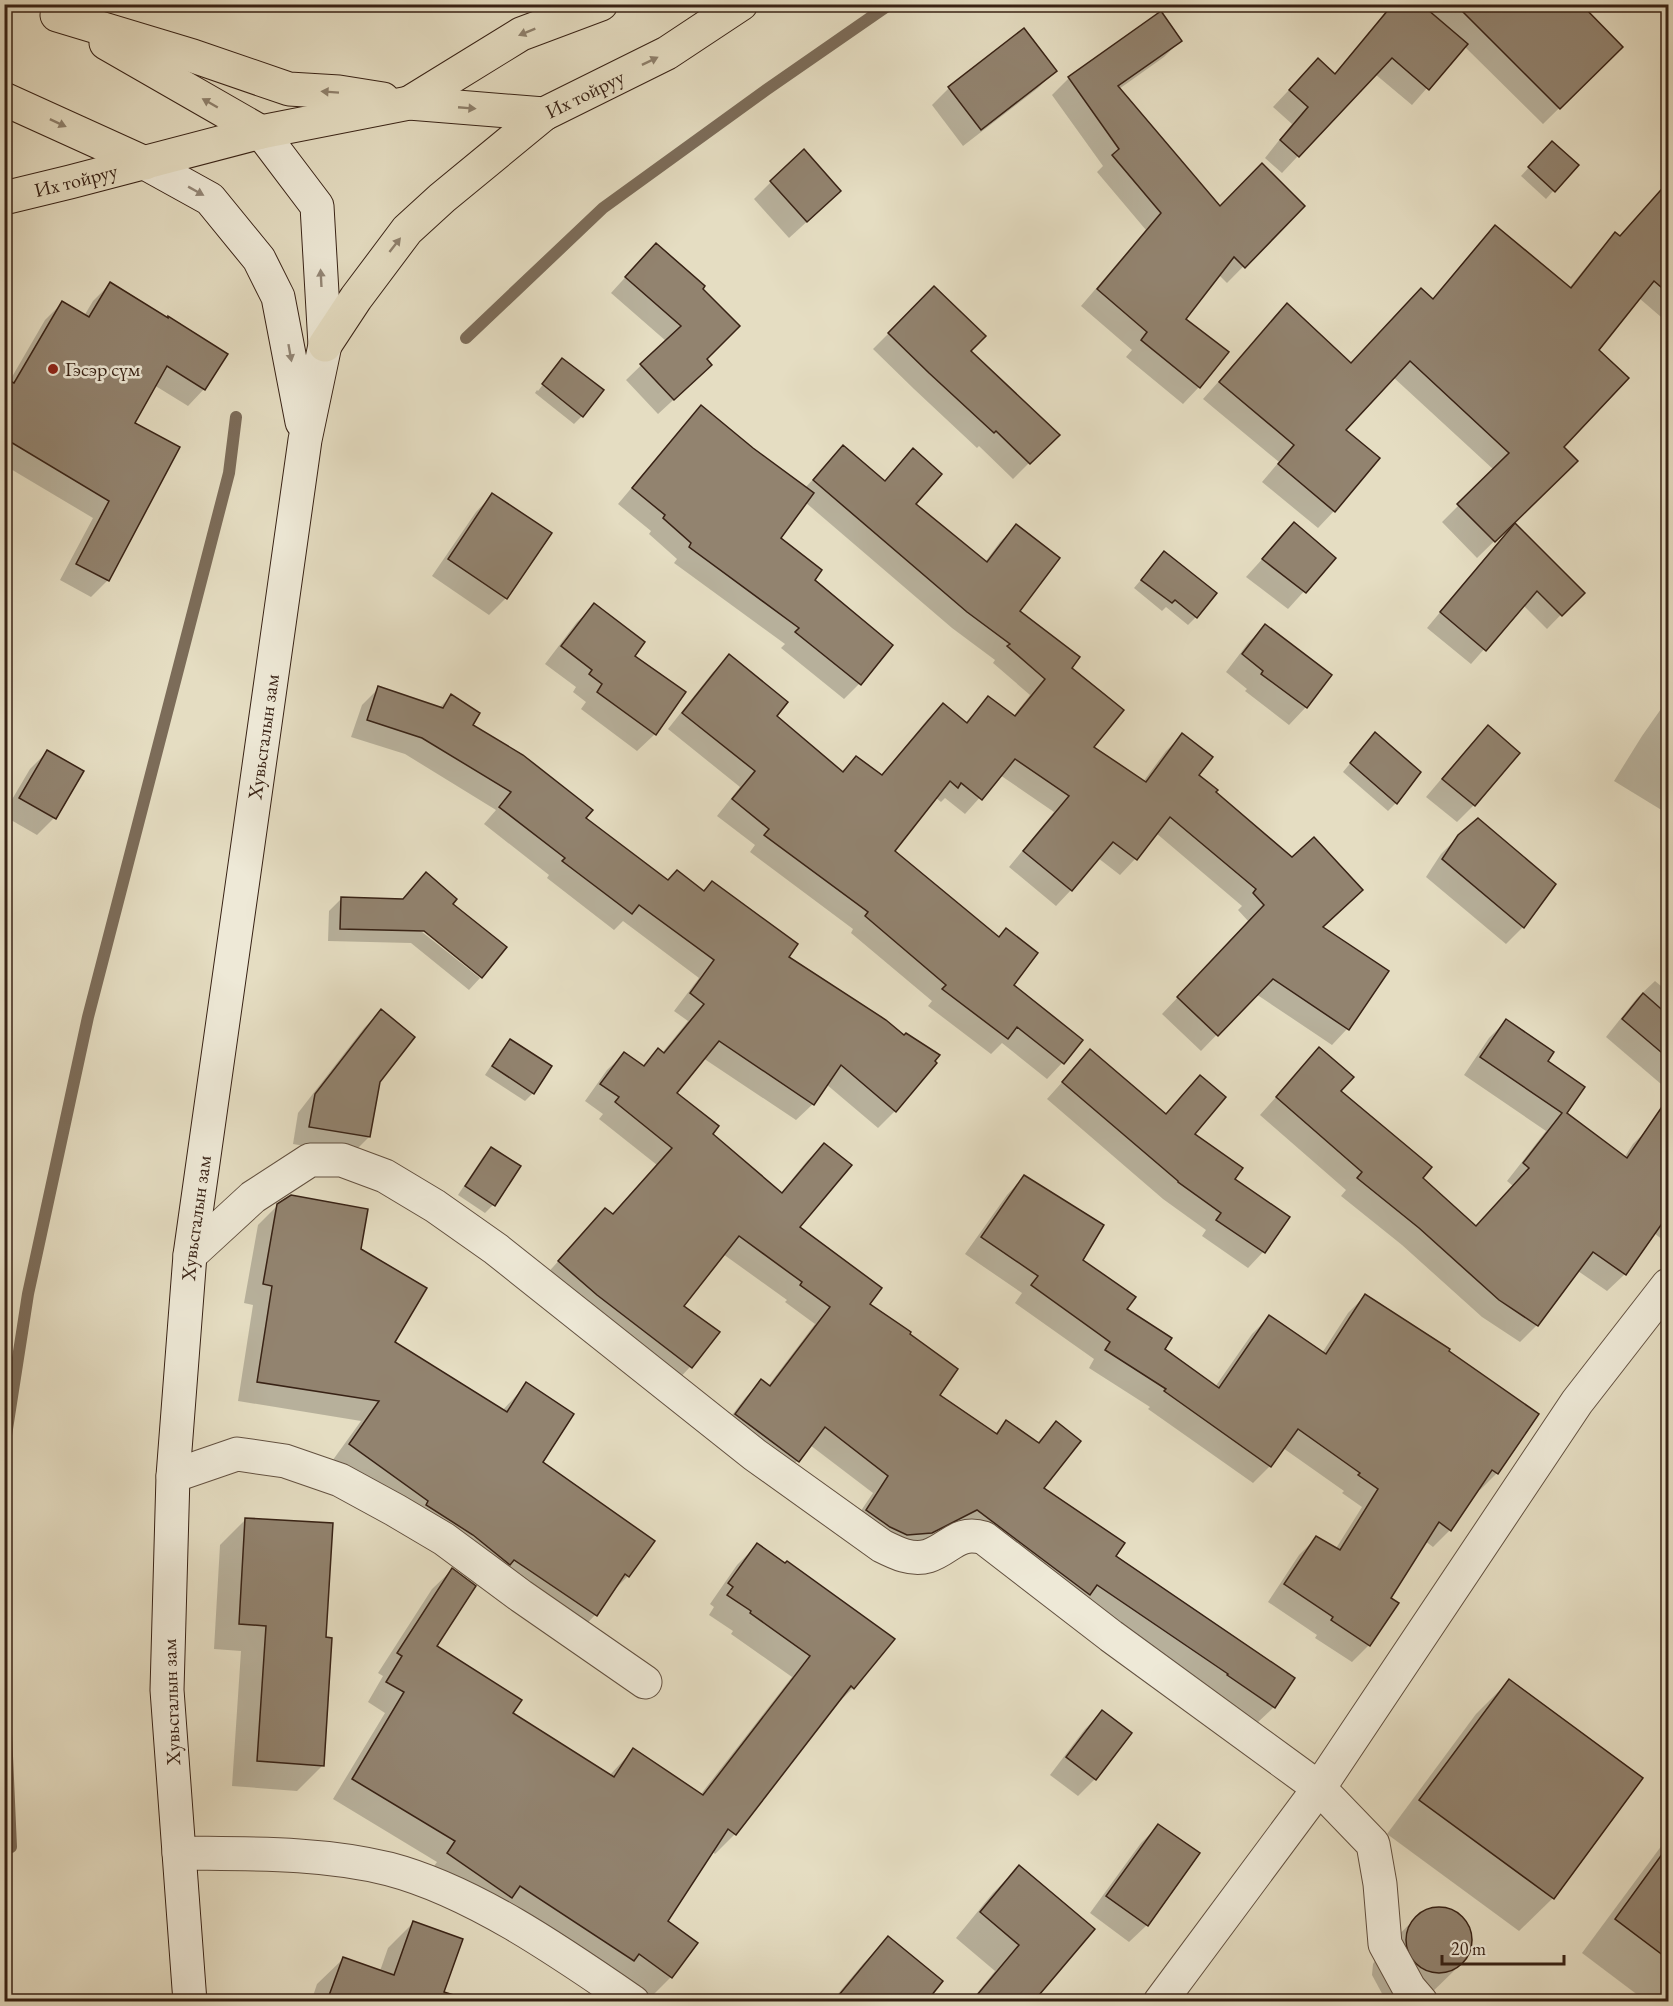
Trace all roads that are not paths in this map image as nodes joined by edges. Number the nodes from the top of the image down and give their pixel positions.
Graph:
1 (602, 4) edge
2 (741, 4) edge
3 (48, 10) edge
4 (4, 99) edge
5 (409, 103) junction
6 (544, 114) junction
7 (261, 132) junction
8 (145, 163) junction
9 (4, 198) edge
10 (325, 345) junction
11 (305, 440) junction
12 (190, 1255) junction
13 (1668, 1285) edge
14 (173, 1476) junction
15 (645, 1682) dead end
16 (1319, 1788) junction
17 (179, 1853) junction
18 (190, 2001) edge
19 (633, 2001) edge
20 (1160, 2001) edge
21 (1421, 2001) edge

1 -> 5 main road, Их тойруу
6 -> 2 main road, Их тойруу
5 -> 3 main road
7 -> 3 main road
4 -> 8 main road
5 -> 6 main road, Их тойруу
5 - 7 main road, Их тойруу
10 -> 6 main road
7 - 8 main road, Их тойруу
10 -> 7 street
8 - 9 main road, Их тойруу
8 -> 11 street
10 - 11 street
11 - 12 street, Хувьсгалын зам
12 - 14 street, Хувьсгалын зам
12 - 16 street
13 - 16 street
14 - 15 street
14 - 17 street, Хувьсгалын зам
16 - 20 street
16 - 21 street
17 - 18 street, Хувьсгалын зам
17 - 19 street

